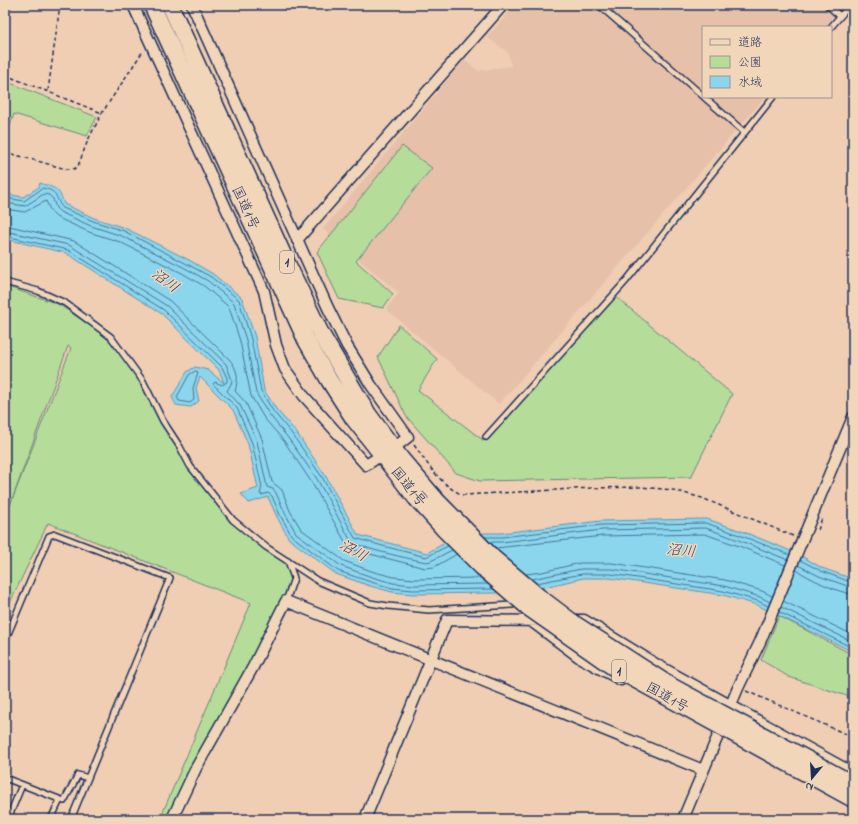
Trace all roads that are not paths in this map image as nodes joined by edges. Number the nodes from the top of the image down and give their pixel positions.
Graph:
1 (133, 5) edge
2 (152, 5) edge
3 (170, 5) edge
4 (192, 5) edge
5 (503, 5) edge
6 (599, 5) edge
7 (827, 5) edge
8 (850, 5) edge
9 (840, 16) junction
10 (832, 26) edge
11 (702, 96) edge
12 (704, 98) edge
13 (772, 98) edge
14 (744, 132) junction
15 (297, 240) junction
16 (5, 282) edge
17 (853, 417) edge
18 (486, 437) dead end
19 (399, 444) dead end
20 (374, 460) dead end
21 (288, 561) junction
22 (286, 601) junction
23 (512, 605) dead end
24 (531, 621) junction
25 (5, 641) edge
26 (432, 660) junction
27 (732, 706) junction
28 (719, 733) junction
29 (702, 770) junction
30 (853, 773) edge
31 (5, 778) edge
32 (88, 778) junction
33 (853, 784) edge
34 (22, 785) junction
35 (853, 798) edge
36 (60, 800) junction
37 (853, 806) edge
38 (8, 819) edge
39 (51, 819) edge
40 (71, 819) edge
41 (172, 819) edge
42 (365, 819) edge
43 (683, 819) edge

1 - 20 street
2 - 35 highway, 国道1号 / 1, bridge
3 - 33 highway, 国道1号 / 1, bridge
4 - 15 street
5 - 15 street
6 - 11 lane
7 - 9 lane
8 - 9 lane
9 - 10 lane
12 - 14 lane
13 - 14 lane
14 - 18 lane
15 - 19 street
16 - 21 lane
17 - 27 street
21 - 22 lane
21 - 23 lane
22 - 26 street
22 - 41 street
24 - 26 street
24 - 27 street
24 - 28 street
25 - 32 lane
26 - 29 street
26 - 42 street
27 - 28 street
27 - 30 street
28 - 29 street
28 - 37 street
29 - 43 street
31 - 34 lane
32 - 36 lane
32 - 40 lane
34 - 36 lane
34 - 38 lane
36 - 39 lane

